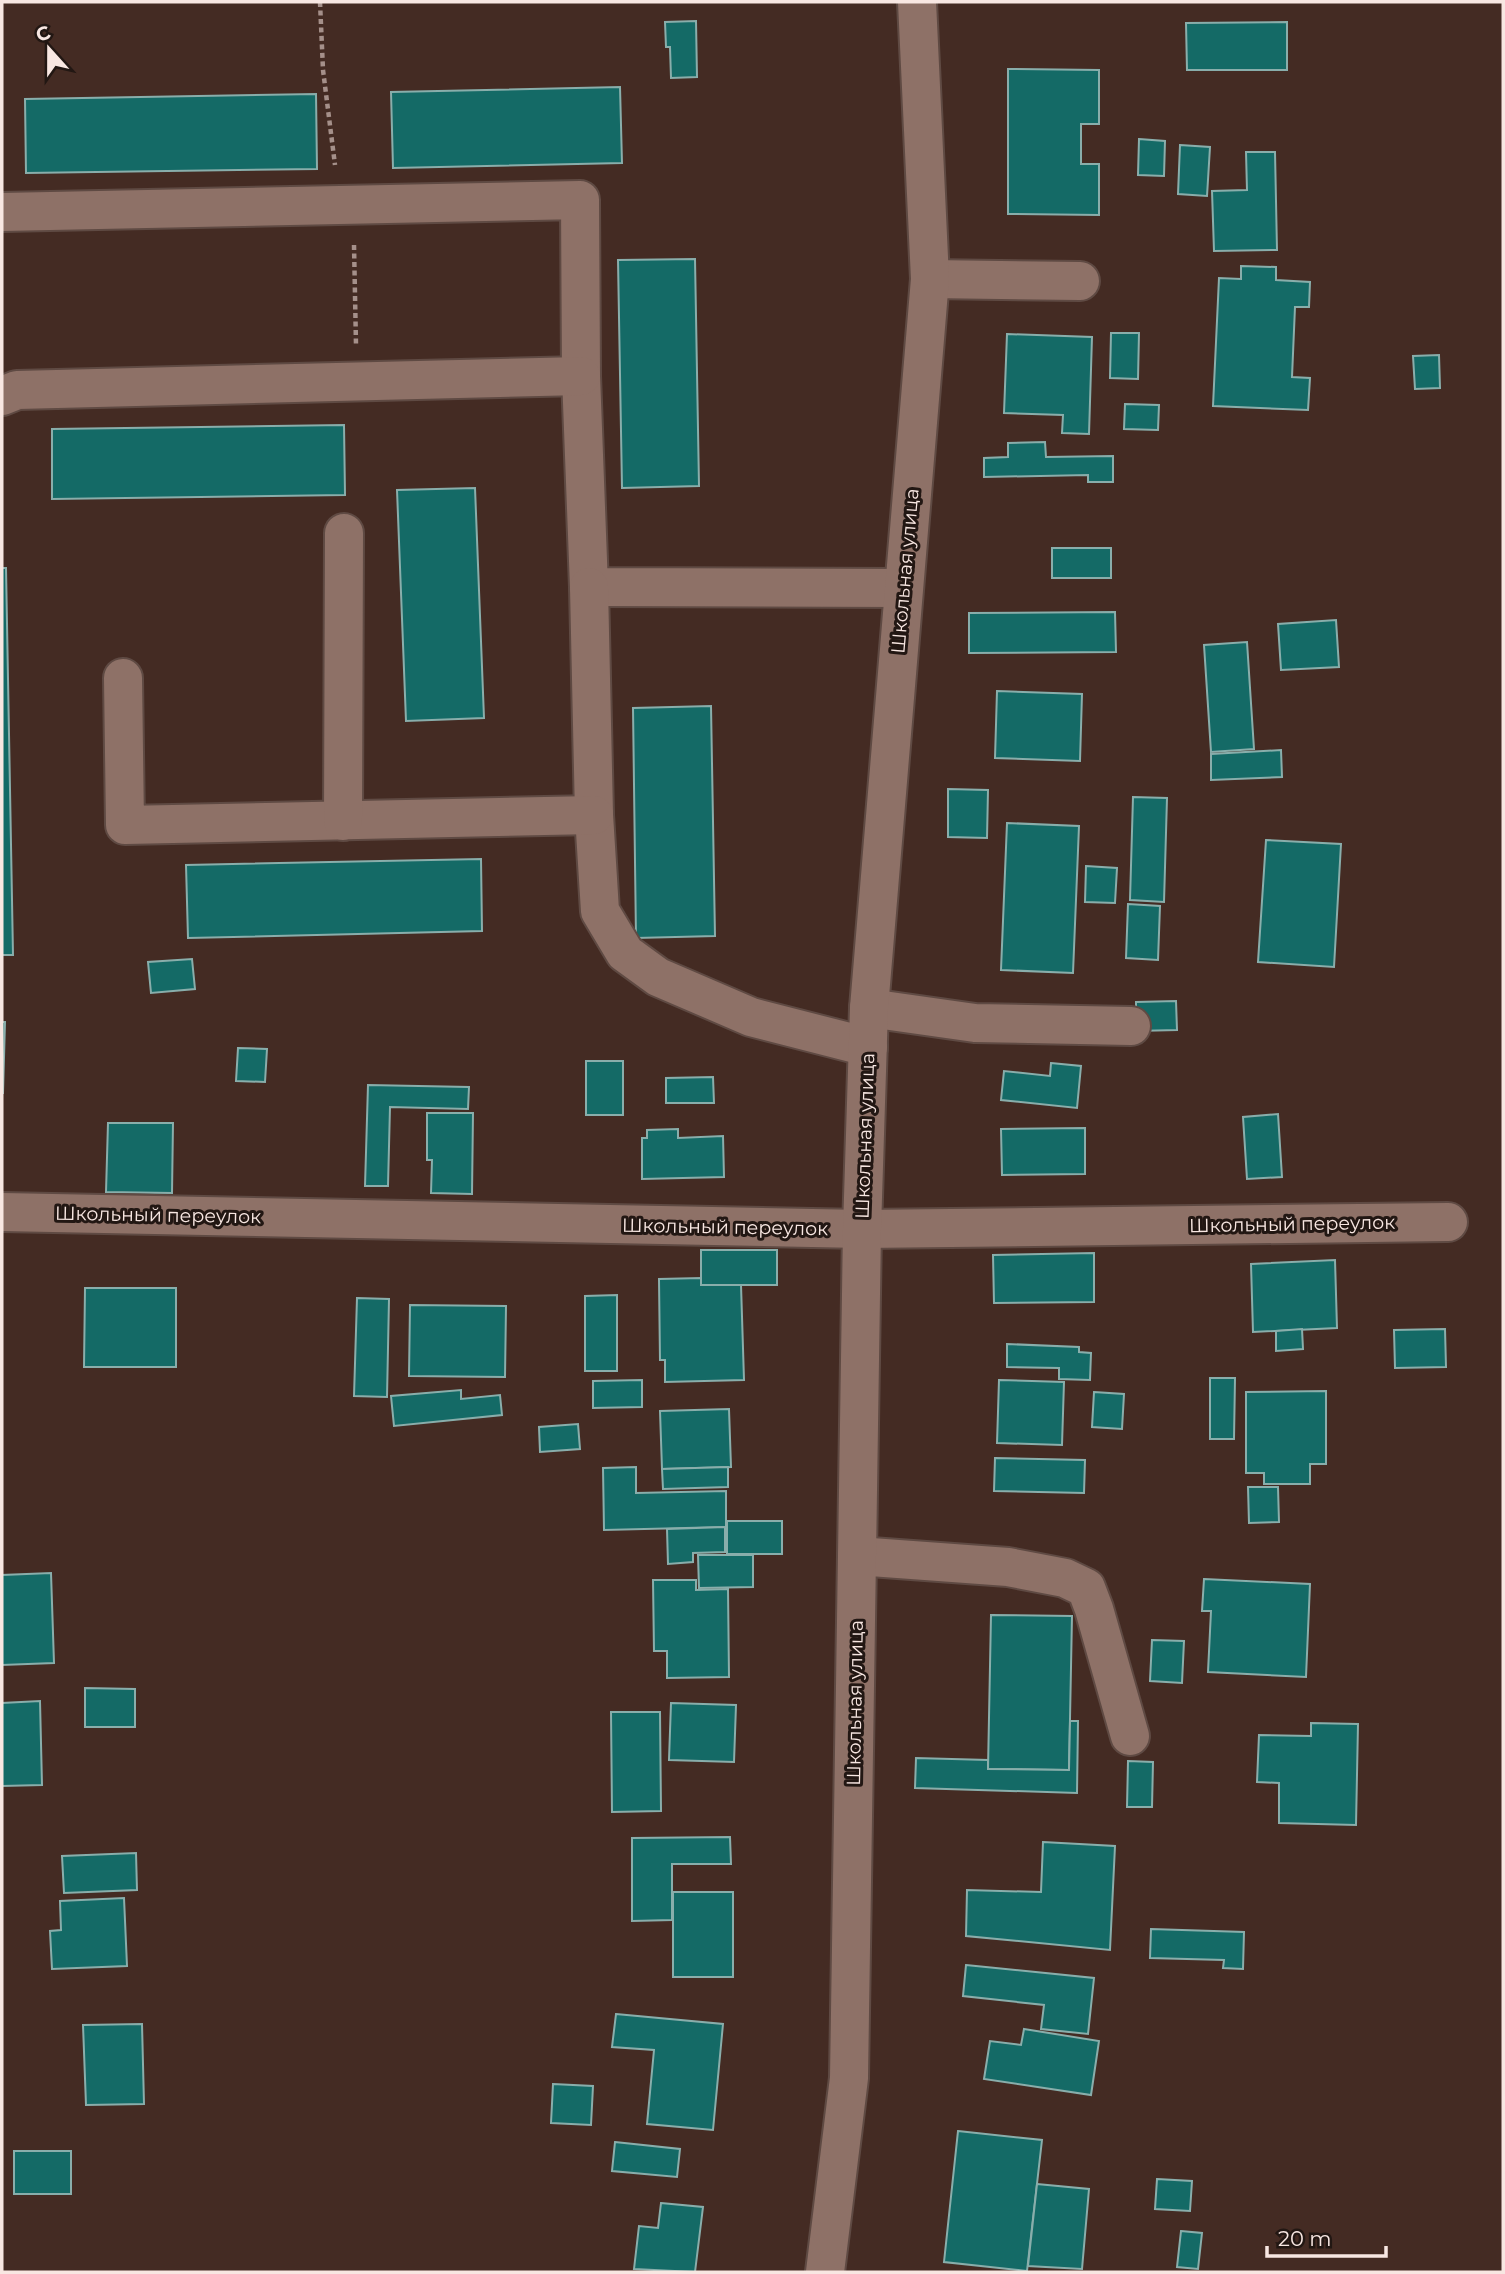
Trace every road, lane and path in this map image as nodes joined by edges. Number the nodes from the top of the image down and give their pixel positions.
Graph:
1 (320, 2) edge
2 (918, 2) edge
3 (346, 205) junction
4 (2, 212) edge
5 (930, 279) junction
6 (1080, 281) dead end
7 (581, 376) junction
8 (356, 381) junction
9 (2, 396) edge
10 (344, 533) dead end
11 (589, 587) junction
12 (903, 588) junction
13 (123, 678) dead end
14 (594, 815) junction
15 (343, 821) junction
16 (869, 1008) junction
17 (1131, 1026) dead end
18 (868, 1047) junction
19 (2, 1212) edge
20 (1448, 1222) dead end
21 (862, 1229) junction
22 (857, 1556) junction
23 (1130, 1736) dead end
24 (825, 2272) edge

1 - 3 path
2 - 5 street, Школьная улица
3 - 4 street
3 - 7 street
3 - 8 path
5 - 6 street
5 - 12 street, Школьная улица
7 - 8 street
7 - 11 street
8 - 9 street
10 - 15 street
11 - 12 street
11 - 14 street
12 - 16 street, Школьная улица
13 - 15 street
14 - 15 street
14 - 18 street
16 - 17 street
16 - 18 street, Школьная улица
18 - 21 street, Школьная улица
19 - 21 street, Школьный переулок
20 - 21 street, Школьный переулок
21 - 22 street, Школьная улица
22 - 23 street
22 - 24 street, Школьная улица

